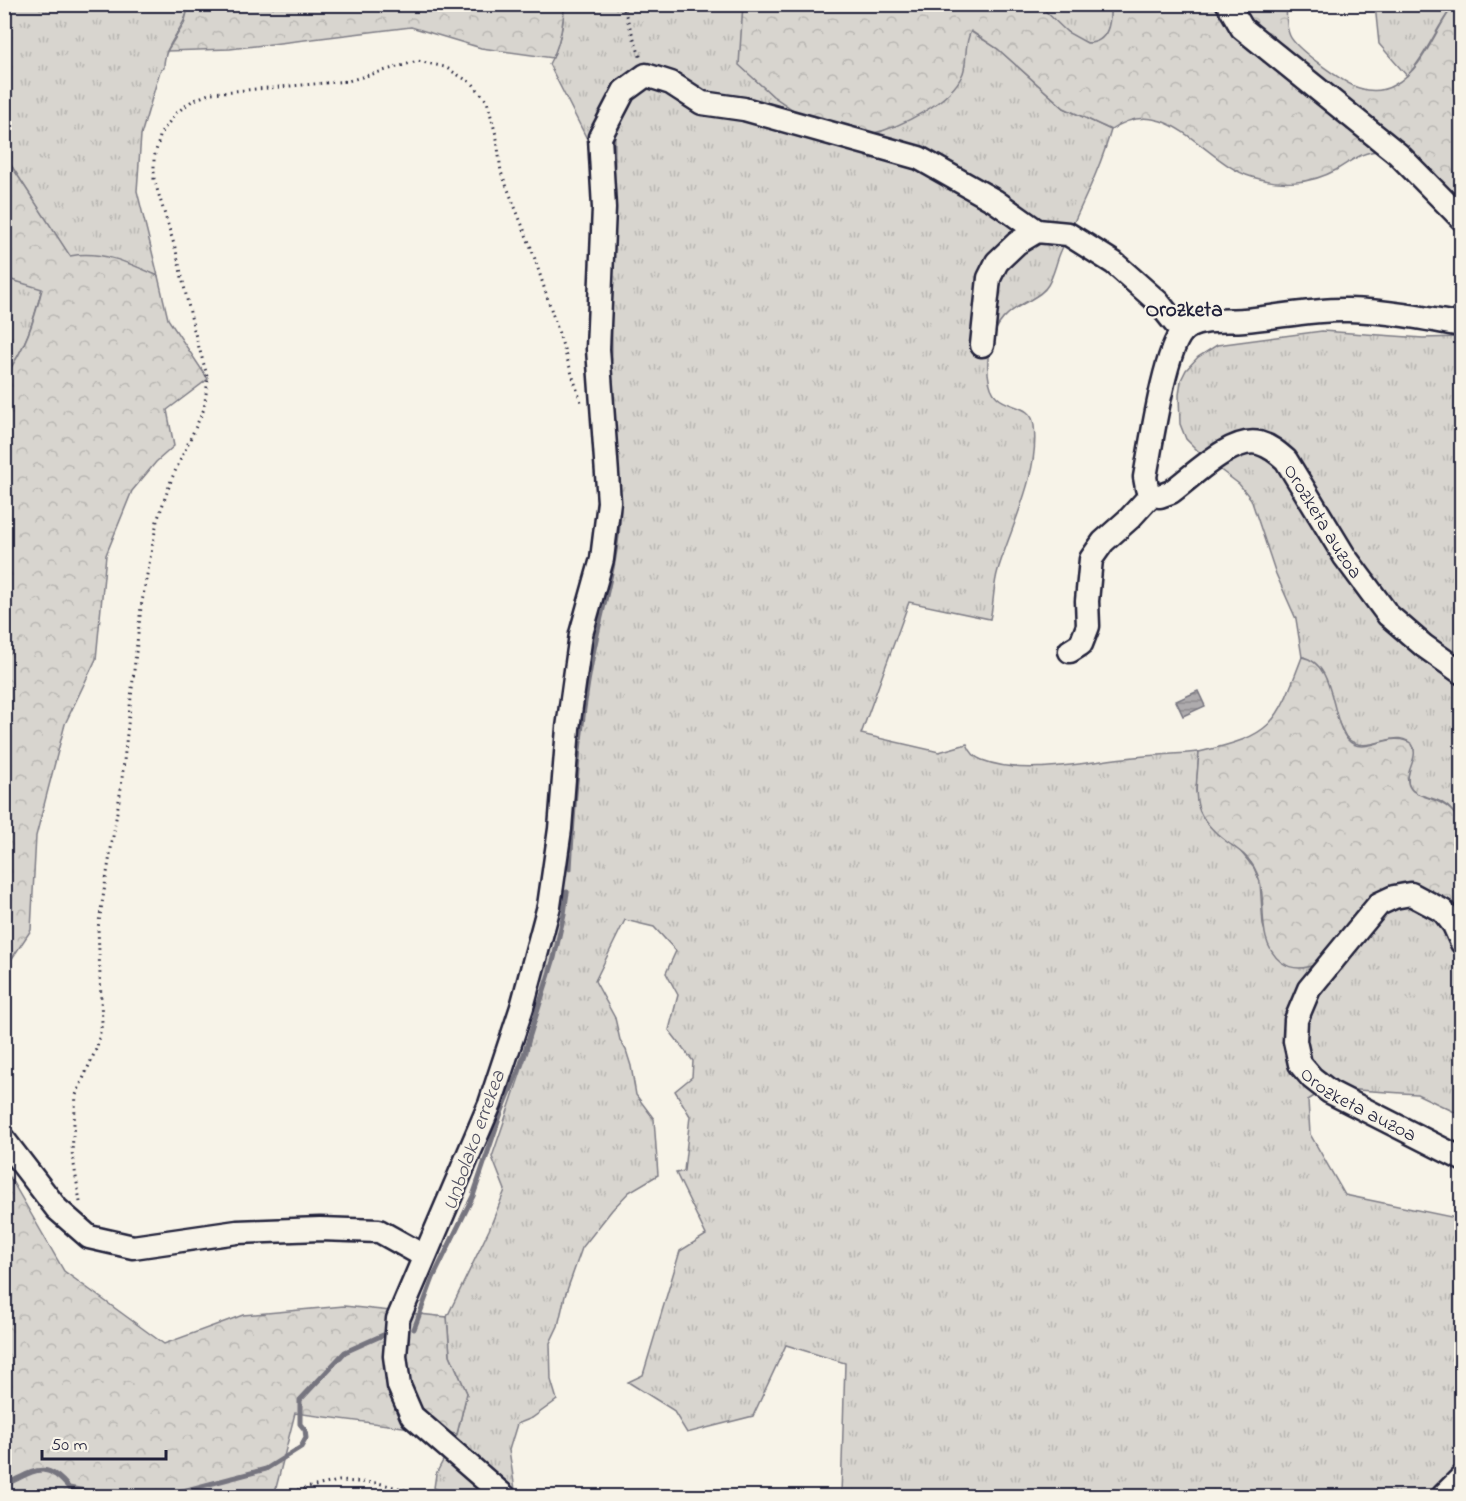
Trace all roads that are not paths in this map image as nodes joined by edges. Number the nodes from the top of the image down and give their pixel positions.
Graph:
1 (1228, 4) edge
2 (1461, 219) edge
3 (1037, 231) junction
4 (1461, 325) edge
5 (1182, 332) junction
6 (982, 345) dead end
7 (1161, 494) junction
8 (1070, 651) dead end
9 (1461, 673) edge
10 (1461, 943) edge
11 (4, 1140) edge
12 (1461, 1159) edge
13 (424, 1256) junction
14 (1461, 1478) edge
15 (504, 1497) edge
16 (1443, 1497) edge

1 - 2 street
3 - 5 street
3 - 6 street
3 - 13 street
4 - 5 street
5 - 7 street
7 - 8 street, Orozketa auzoa
7 - 9 street, Orozketa auzoa
10 - 12 street, Orozketa auzoa
11 - 13 street
13 - 15 street
14 - 16 street

